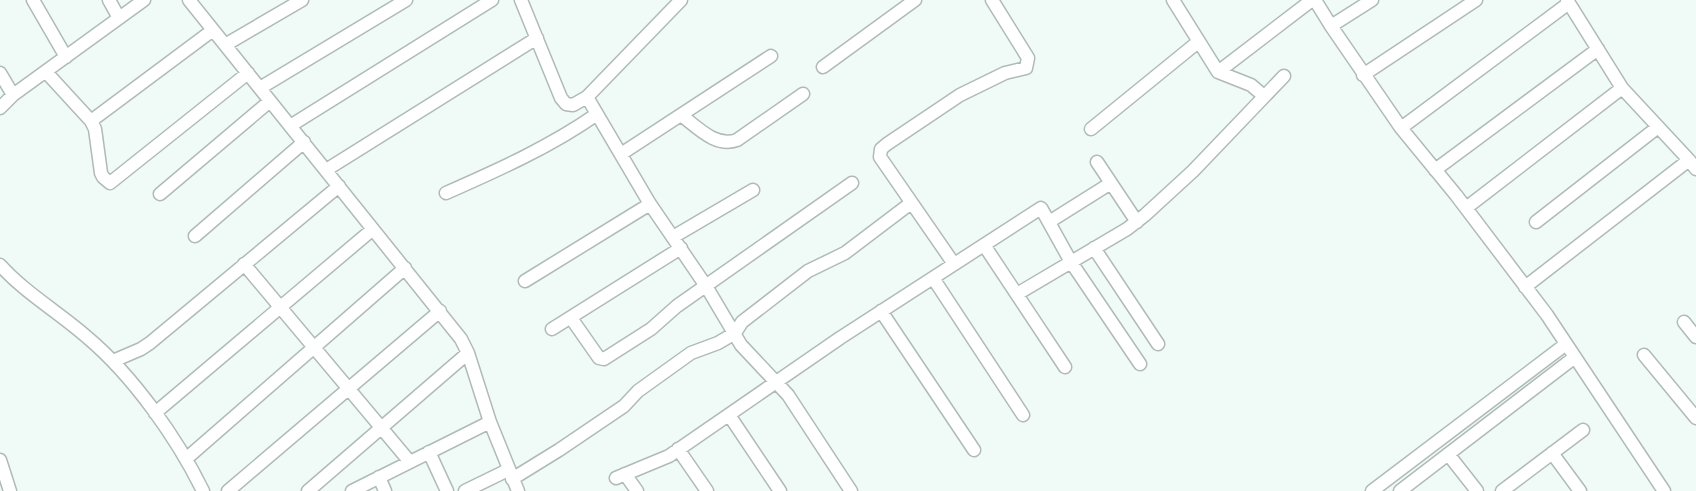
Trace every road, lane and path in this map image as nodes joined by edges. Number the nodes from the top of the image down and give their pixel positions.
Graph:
1 (33, 0) edge
2 (109, 0) edge
3 (144, 0) edge
4 (190, 0) edge
5 (302, 0) edge
6 (406, 0) edge
7 (492, 0) edge
8 (521, 0) edge
9 (681, 0) edge
10 (915, 0) edge
11 (992, 0) edge
12 (1173, 0) edge
13 (1313, 0) edge
14 (1372, 0) edge
15 (1476, 0) edge
16 (1568, 1) edge
17 (119, 18) junction
18 (1330, 26) junction
19 (213, 30) junction
20 (537, 38) junction
21 (1198, 42) junction
22 (225, 45) junction
23 (1598, 49) junction
24 (771, 56) dead end
25 (66, 57) junction
26 (823, 67) dead end
27 (46, 72) junction
28 (1218, 72) junction
29 (0, 73) edge
30 (248, 73) junction
31 (1284, 75) dead end
32 (1364, 75) junction
33 (260, 88) junction
34 (1622, 88) junction
35 (803, 94) dead end
36 (13, 96) junction
37 (1264, 96) junction
38 (587, 97) junction
39 (270, 101) junction
40 (0, 108) edge
41 (597, 114) junction
42 (681, 115) junction
43 (92, 121) junction
44 (290, 126) junction
45 (1658, 127) junction
46 (1401, 128) junction
47 (1090, 129) dead end
48 (304, 142) junction
49 (621, 154) junction
50 (1097, 162) dead end
51 (1692, 164) edge
52 (326, 170) junction
53 (1435, 170) junction
54 (852, 183) dead end
55 (1112, 183) junction
56 (339, 186) junction
57 (753, 190) dead end
58 (446, 193) dead end
59 (160, 195) dead end
60 (911, 203) junction
61 (650, 204) junction
62 (1466, 208) junction
63 (1049, 222) junction
64 (1137, 222) junction
65 (1536, 222) dead end
66 (373, 229) junction
67 (195, 236) dead end
68 (673, 237) junction
69 (984, 245) junction
70 (681, 248) junction
71 (1094, 248) junction
72 (1071, 262) junction
73 (244, 264) junction
74 (954, 264) junction
75 (0, 265) edge
76 (405, 268) junction
77 (933, 278) junction
78 (525, 281) dead end
79 (706, 286) junction
80 (1525, 287) junction
81 (1017, 294) junction
82 (280, 307) junction
83 (440, 311) junction
84 (881, 311) junction
85 (571, 318) junction
86 (1684, 322) dead end
87 (552, 329) dead end
88 (735, 333) junction
89 (1696, 337) edge
90 (1158, 344) dead end
91 (1566, 344) junction
92 (314, 348) junction
93 (468, 353) junction
94 (1644, 354) dead end
95 (1575, 357) junction
96 (113, 360) junction
97 (1140, 364) dead end
98 (1065, 367) dead end
99 (776, 382) junction
100 (349, 389) junction
101 (155, 413) junction
102 (1023, 414) dead end
103 (729, 415) junction
104 (1696, 418) edge
105 (490, 422) junction
106 (381, 428) junction
107 (1583, 430) dead end
108 (678, 449) junction
109 (974, 450) dead end
110 (429, 452) junction
111 (1552, 453) junction
112 (1448, 454) junction
113 (187, 458) junction
114 (0, 460) edge
115 (410, 462) junction
116 (510, 475) junction
117 (379, 477) junction
118 (1391, 477) junction
119 (1401, 490) edge
120 (10, 491) edge
121 (203, 491) edge
122 (228, 491) edge
123 (308, 491) edge
124 (352, 491) edge
125 (386, 491) edge
126 (447, 491) edge
127 (465, 491) edge
128 (518, 491) edge
129 (637, 491) edge
130 (707, 491) edge
131 (780, 491) edge
132 (851, 491) edge
133 (1372, 491) edge
134 (1477, 491) edge
135 (1502, 491) edge
136 (1580, 491) edge
137 (1664, 491) edge

1 - 25 street
2 - 17 street
3 - 17 street
4 - 19 street
5 - 22 street
6 - 33 street
7 - 44 street
8 - 20 street
9 - 38 street
10 - 26 street
11 - 60 street
12 - 21 street
13 - 18 street
13 - 28 street
14 - 18 street
15 - 32 street
16 - 23 street
16 - 46 street
17 - 25 street
18 - 32 street
19 - 22 street
19 - 43 street
20 - 38 street
20 - 52 street
21 - 28 street
21 - 47 street
22 - 30 street
23 - 34 street
23 - 53 street
24 - 42 street
25 - 27 street
27 - 36 street
27 - 43 street
28 - 37 street
29 - 36 street
30 - 33 street
30 - 43 street
31 - 37 street
32 - 46 street
33 - 39 street
34 - 45 street
34 - 62 street
35 - 42 street
36 - 40 street
37 - 64 street
38 - 41 street
39 - 44 street
39 - 59 street
41 - 49 street
41 - 58 street
42 - 49 street
44 - 48 street
45 - 51 street
45 - 65 street
46 - 53 street
48 - 52 street
48 - 67 street
49 - 61 street
50 - 55 street
51 - 80 street
52 - 56 street
53 - 62 street
54 - 79 street
55 - 63 street
55 - 64 street
56 - 66 street
56 - 73 street
57 - 68 street
60 - 74 street
60 - 88 street
61 - 68 street
61 - 78 street
62 - 80 street
63 - 69 street
63 - 72 street
64 - 71 street
66 - 76 street
66 - 82 street
68 - 70 street
69 - 74 street
69 - 81 street
70 - 79 street
70 - 85 street
71 - 72 street
71 - 90 street
72 - 81 street
72 - 97 street
73 - 82 street
73 - 96 street
74 - 77 street
75 - 96 street
76 - 83 street
76 - 92 street
77 - 84 street
77 - 102 street
79 - 85 street
79 - 88 street
80 - 91 street
81 - 98 street
82 - 92 street
82 - 101 street
83 - 93 street
83 - 100 street
84 - 99 street
84 - 109 street
85 - 87 street
86 - 89 street
88 - 99 street
88 - 116 street
91 - 95 street
91 - 118 street
92 - 100 street
92 - 113 street
93 - 105 street
93 - 106 street
94 - 104 street
95 - 112 street
95 - 137 street
96 - 101 street
99 - 103 street
99 - 132 street
100 - 106 street
100 - 122 street
101 - 113 street
103 - 108 street
103 - 131 street
105 - 110 street
105 - 116 street
106 - 115 street
106 - 123 street
107 - 111 street
108 - 129 street
108 - 130 street
110 - 115 street
110 - 126 street
111 - 135 street
111 - 136 street
112 - 119 street
112 - 134 street
113 - 121 street
114 - 120 street
115 - 117 street
116 - 127 street
116 - 128 street
117 - 124 street
117 - 125 street
118 - 119 street
118 - 133 street

